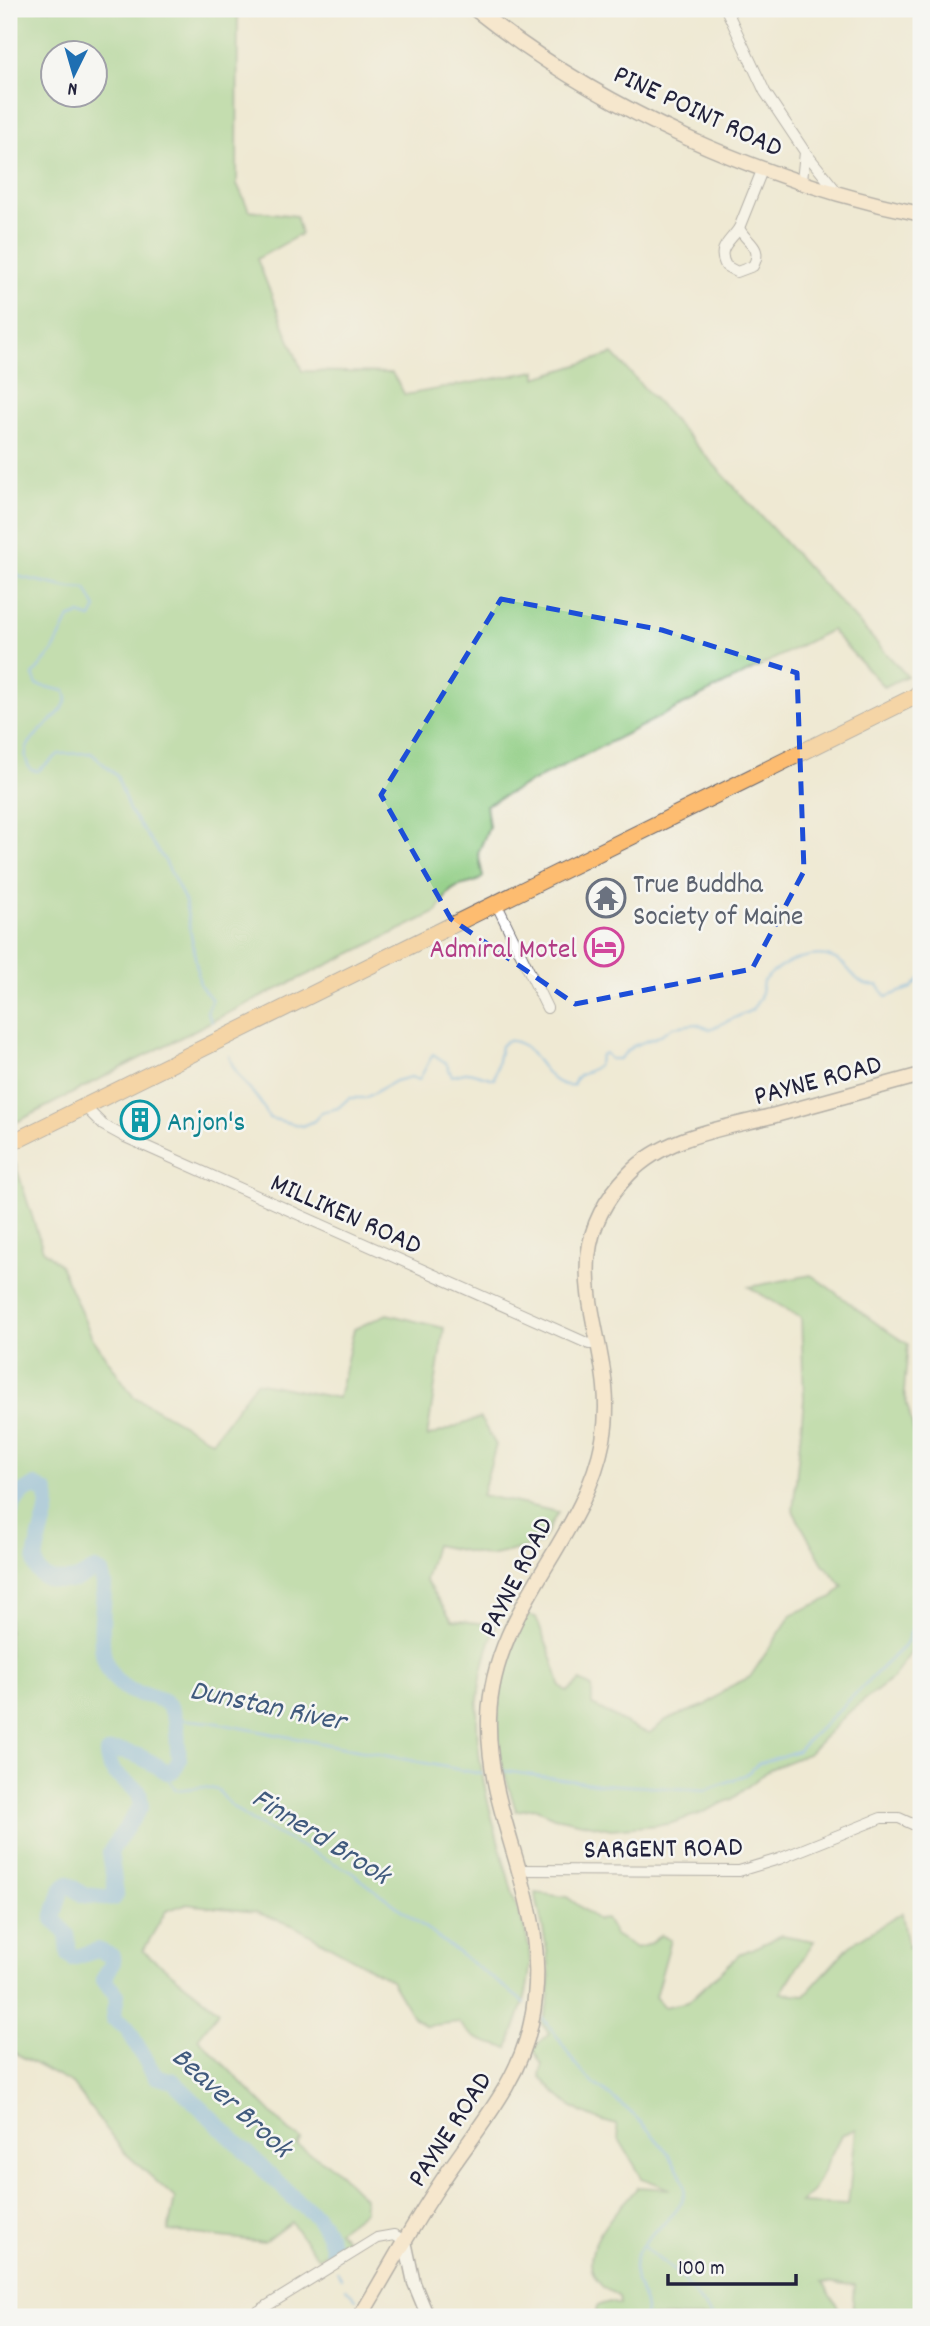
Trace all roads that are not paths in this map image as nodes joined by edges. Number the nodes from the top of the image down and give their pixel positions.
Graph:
1 (475, 9) edge
2 (726, 9) edge
3 (805, 152) junction
4 (763, 168) junction
5 (802, 181) junction
6 (838, 193) junction
7 (921, 214) edge
8 (739, 228) junction
9 (920, 694) edge
10 (496, 903) junction
11 (547, 1008) dead end
12 (921, 1075) edge
13 (85, 1107) junction
14 (9, 1144) edge
15 (597, 1344) junction
16 (921, 1828) edge
17 (520, 1870) junction
18 (405, 2241) junction
19 (249, 2317) edge
20 (360, 2317) edge
21 (428, 2317) edge

1 - 4 main road, PINE POINT ROAD
2 - 3 street
3 - 5 street
3 - 6 street
4 - 5 main road, PINE POINT ROAD
4 - 8 street
5 - 6 main road, PINE POINT ROAD
6 - 7 main road, PINE POINT ROAD
8 - 8 street
9 - 10 main road
10 - 11 street
10 - 13 main road
12 - 15 main road, PAYNE ROAD
13 - 14 main road
13 - 15 street, MILLIKEN ROAD
15 - 17 main road, PAYNE ROAD
16 - 17 street, SARGENT ROAD
17 - 18 main road, PAYNE ROAD
18 - 19 street
18 - 20 main road, PAYNE ROAD
18 - 21 street

